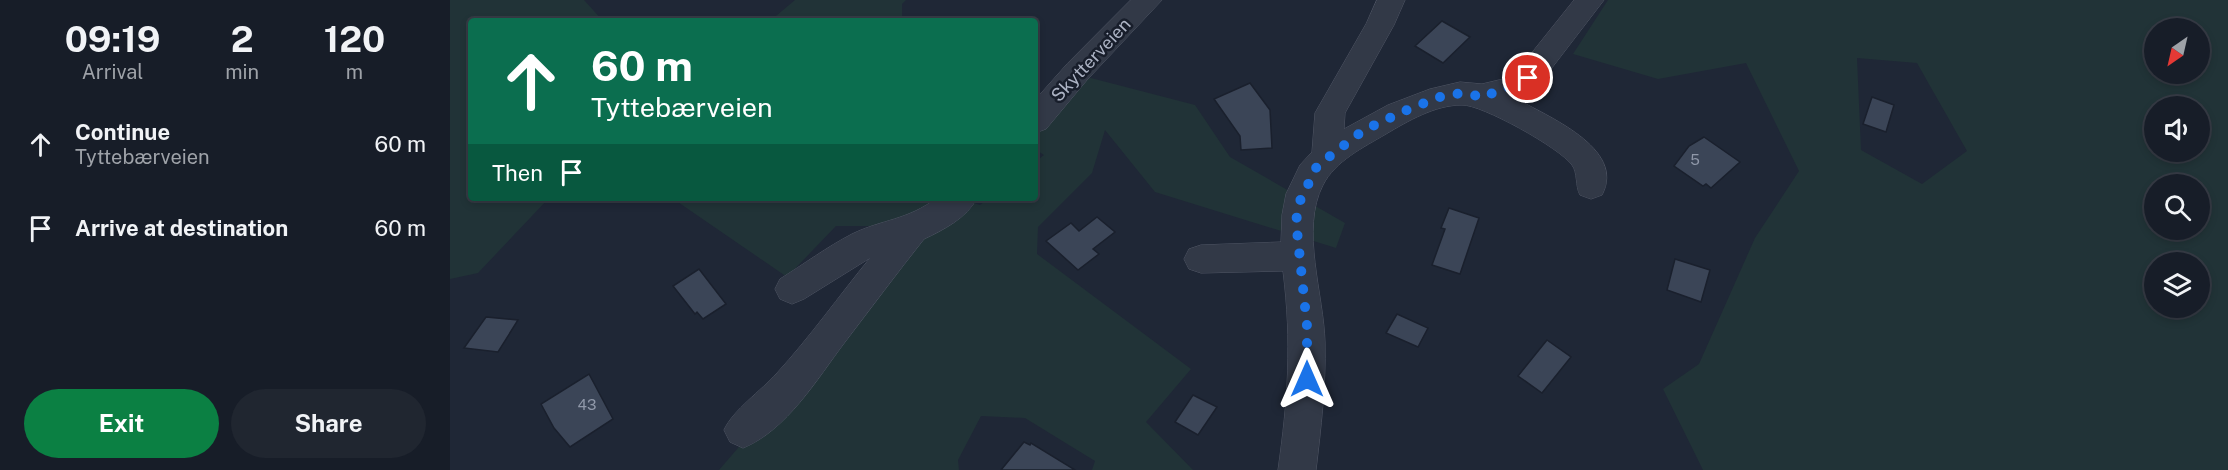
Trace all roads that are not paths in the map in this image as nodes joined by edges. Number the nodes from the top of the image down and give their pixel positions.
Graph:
1 (1148, 0) edge
2 (1391, 0) edge
3 (1590, 0) edge
4 (1484, 98) junction
5 (1038, 118) edge
6 (1327, 156) junction
7 (1592, 186) dead end
8 (957, 201) edge
9 (912, 229) junction
10 (1298, 256) junction
11 (1201, 259) dead end
12 (792, 290) dead end
13 (743, 430) dead end
14 (1297, 470) edge

1 - 5 street, Skytterveien
2 - 6 street
3 - 4 street
4 - 6 street
4 - 7 street
6 - 10 street
8 - 9 street
9 - 12 street
9 - 13 street
10 - 11 street
10 - 14 street

